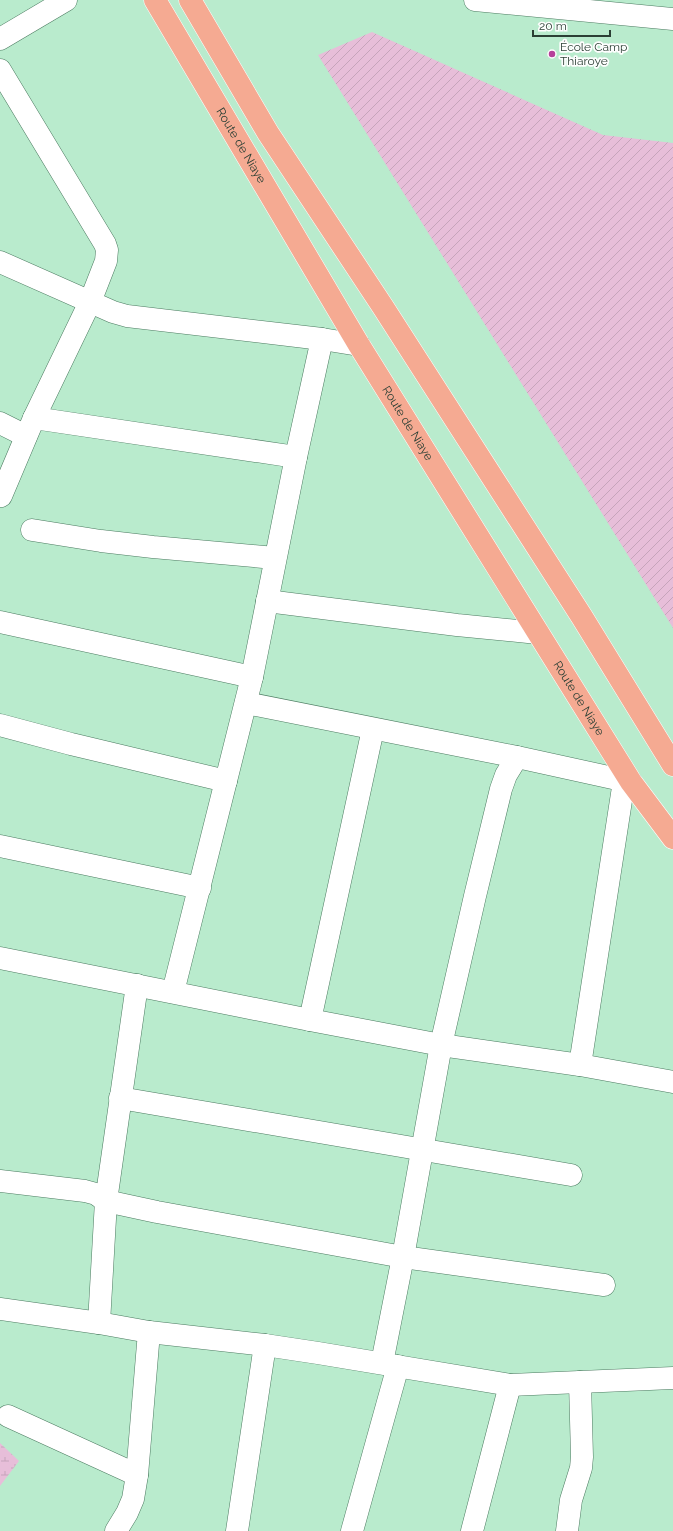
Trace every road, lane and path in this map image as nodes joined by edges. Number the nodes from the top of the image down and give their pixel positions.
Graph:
1 (66, 0) edge
2 (154, 0) edge
3 (190, 0) edge
4 (475, 0) edge
5 (673, 19) edge
6 (0, 39) edge
7 (0, 70) edge
8 (0, 262) edge
9 (90, 302) junction
10 (322, 339) junction
11 (359, 345) junction
12 (0, 424) edge
13 (30, 427) junction
14 (296, 457) junction
15 (1, 496) dead end
16 (32, 530) dead end
17 (275, 558) junction
18 (267, 601) junction
19 (0, 622) edge
20 (538, 633) junction
21 (252, 677) junction
22 (246, 703) junction
23 (0, 725) edge
24 (373, 729) junction
25 (517, 757) junction
26 (673, 765) edge
27 (226, 781) junction
28 (628, 781) junction
29 (673, 838) edge
30 (0, 846) edge
31 (200, 888) junction
32 (0, 958) edge
33 (137, 985) junction
34 (173, 992) junction
35 (310, 1020) junction
36 (441, 1045) junction
37 (580, 1065) junction
38 (673, 1082) edge
39 (120, 1098) junction
40 (421, 1150) junction
41 (571, 1175) dead end
42 (0, 1181) edge
43 (106, 1201) junction
44 (403, 1258) junction
45 (604, 1285) dead end
46 (0, 1309) edge
47 (99, 1323) junction
48 (149, 1332) junction
49 (265, 1345) junction
50 (390, 1365) junction
51 (673, 1378) edge
52 (580, 1382) junction
53 (510, 1385) junction
54 (8, 1416) dead end
55 (137, 1475) junction
56 (116, 1531) edge
57 (237, 1531) edge
58 (352, 1531) edge
59 (472, 1531) edge
60 (567, 1531) edge

1 - 6 street
2 - 11 main road, Route de Niaye
3 - 26 main road
4 - 5 street
7 - 9 street
8 - 9 street
9 - 10 street
9 - 13 street
10 - 11 street
10 - 14 street
11 - 20 main road, Route de Niaye
12 - 13 street
13 - 14 street
13 - 15 street
14 - 17 street
16 - 17 street
17 - 18 street
18 - 20 street
18 - 21 street
19 - 21 street
20 - 28 main road, Route de Niaye
21 - 22 street
22 - 24 street
22 - 27 street
23 - 27 street
24 - 25 street
24 - 35 street
25 - 28 street
25 - 36 street
27 - 31 street
28 - 29 main road, Route de Niaye
28 - 37 street
30 - 31 street
31 - 34 street
32 - 33 street
33 - 34 street
33 - 39 street
34 - 35 street
35 - 36 street
36 - 37 street
36 - 40 street
37 - 38 street
39 - 40 street
39 - 43 street
40 - 41 street
40 - 44 street
42 - 43 street
43 - 44 street
43 - 47 street
44 - 45 street
44 - 50 street
46 - 47 street
47 - 48 street
48 - 49 street
48 - 55 street
49 - 50 street
49 - 57 street
50 - 53 street
50 - 58 street
51 - 52 street
52 - 53 street
52 - 60 street
53 - 59 street
54 - 55 street
55 - 56 street

